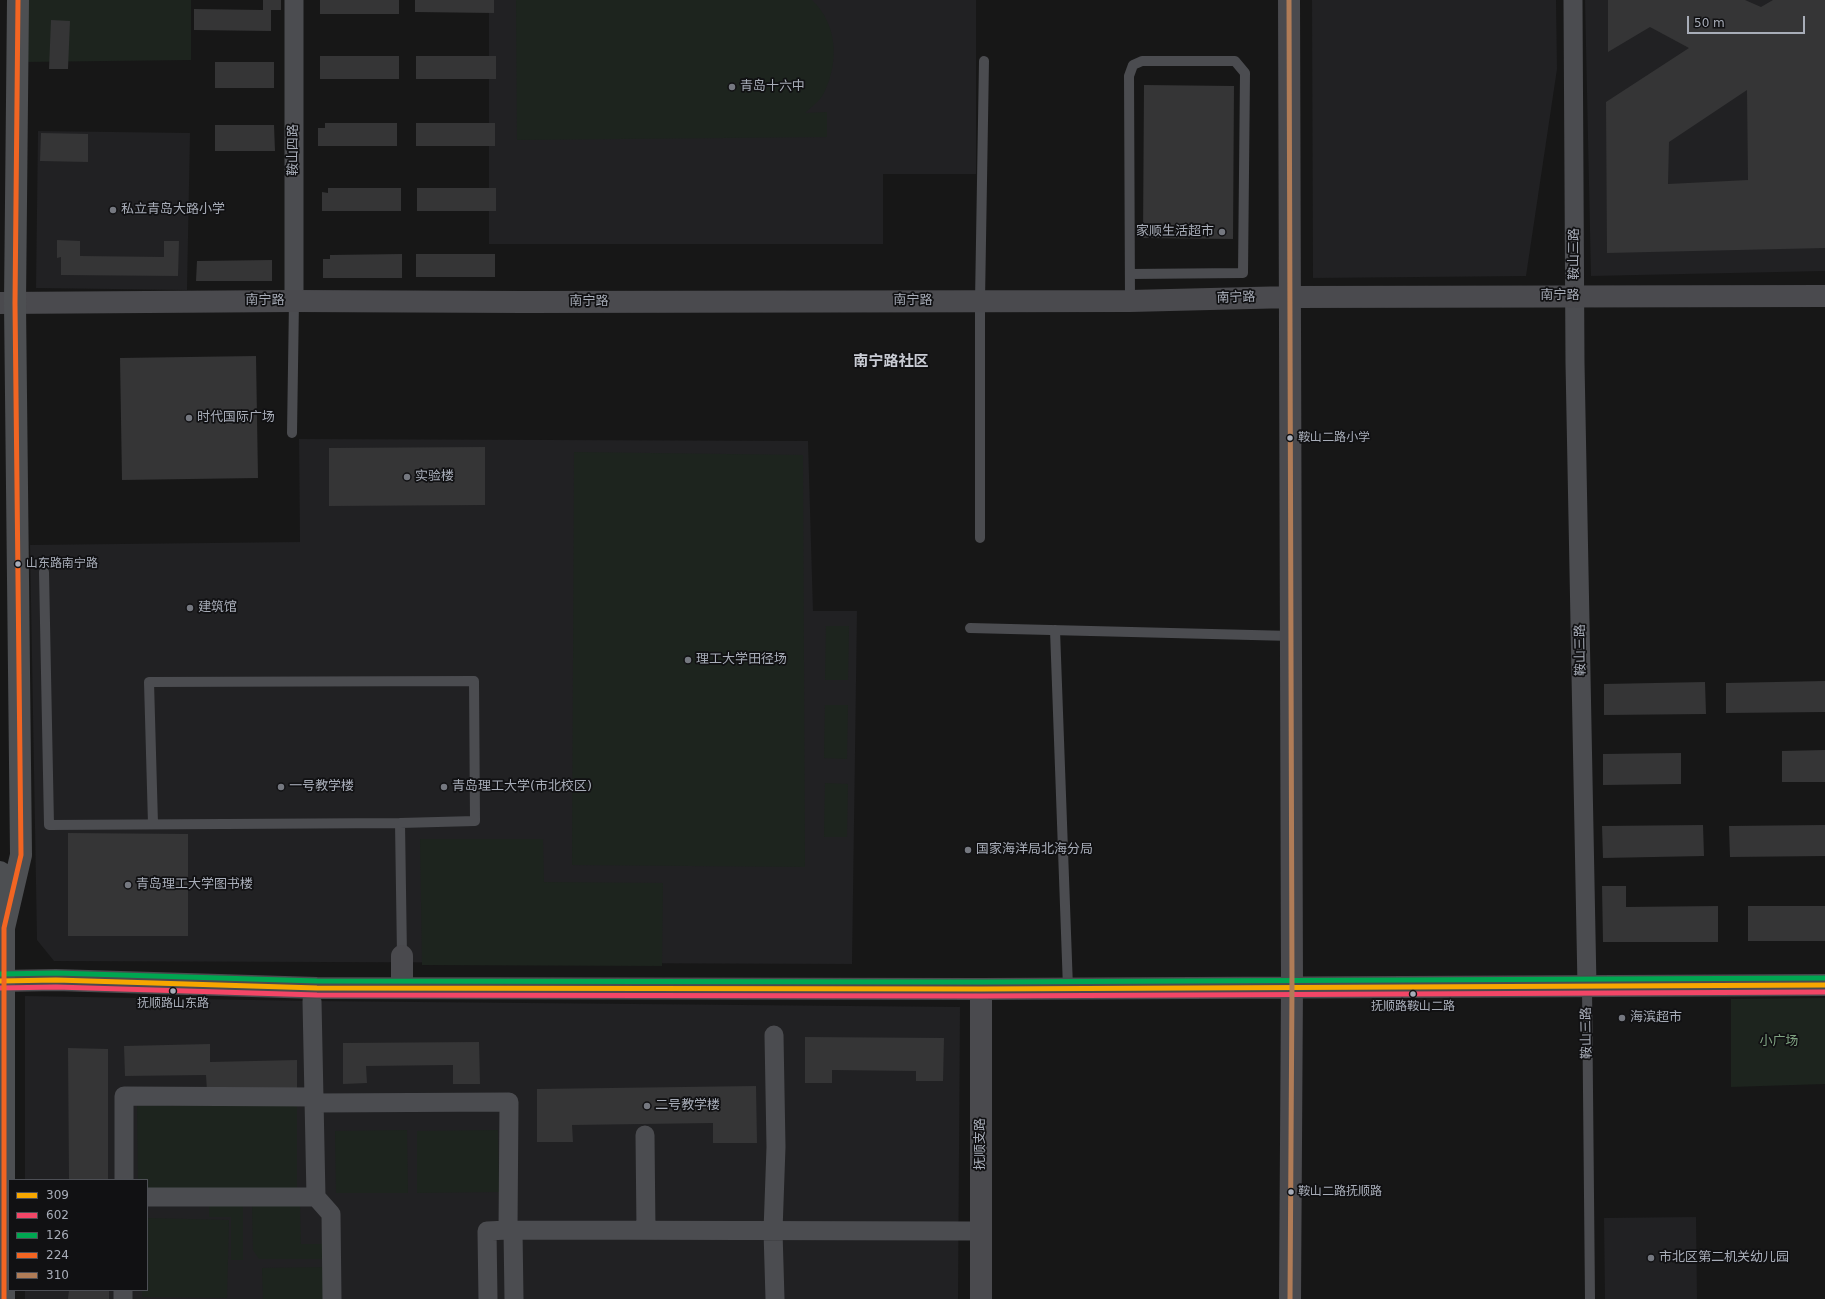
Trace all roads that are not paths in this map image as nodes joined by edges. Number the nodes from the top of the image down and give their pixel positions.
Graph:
1 (18, 0) edge
2 (294, 0) edge
3 (1289, 0) edge
4 (1573, 0) edge
5 (984, 61) dead end
6 (1130, 274) junction
7 (1291, 296) junction
8 (1575, 296) junction
9 (1825, 296) edge
10 (294, 301) junction
11 (980, 301) junction
12 (1130, 301) junction
13 (7, 303) edge
14 (292, 433) dead end
15 (980, 538) dead end
16 (44, 572) dead end
17 (970, 628) dead end
18 (1055, 630) junction
19 (1292, 636) junction
20 (400, 823) junction
21 (153, 824) junction
22 (0, 872) edge
23 (4, 928) junction
24 (402, 956) joint
25 (2, 981) edge
26 (1825, 985) edge
27 (1292, 986) junction
28 (1587, 986) junction
29 (402, 988) junction
30 (1068, 988) junction
31 (981, 989) junction
32 (312, 995) junction
33 (774, 1035) dead end
34 (314, 1100) junction
35 (645, 1136) dead end
36 (124, 1179) edge
37 (148, 1197) edge
38 (316, 1197) junction
39 (511, 1230) junction
40 (646, 1230) junction
41 (773, 1231) junction
42 (981, 1231) junction
43 (4, 1299) edge
44 (332, 1299) edge
45 (488, 1299) edge
46 (514, 1299) edge
47 (774, 1299) edge
48 (981, 1299) edge
49 (1290, 1299) edge
50 (1590, 1299) edge

1 - 13 main road
2 - 10 street, 鞍山四路
3 - 7 street
4 - 8 street, 鞍山三路
5 - 11 lane
6 - 6 lane
6 - 12 lane
7 - 8 street, 南宁路
7 - 12 street, 南宁路
7 - 19 street
8 - 9 street, 南宁路
8 - 28 street, 鞍山三路
10 - 11 street, 南宁路
10 - 13 street, 南宁路
10 - 14 lane
11 - 12 street, 南宁路
11 - 15 lane
13 - 23 main road
16 - 21 lane
17 - 18 lane
18 - 19 lane
18 - 30 lane
19 - 27 street
20 - 21 lane
20 - 21 lane
20 - 24 lane
22 - 23 main road
23 - 25 main road
24 - 29 street
25 - 32 street
25 - 43 main road
26 - 28 street
27 - 28 street
27 - 30 street
27 - 49 street
28 - 50 lane, 鞍山三路
29 - 31 street
29 - 32 street
30 - 31 street
31 - 42 street, 抚顺支路
32 - 34 street
33 - 41 street
34 - 36 street
34 - 38 street
34 - 39 street
35 - 40 street
37 - 38 street
38 - 44 street
39 - 40 street
39 - 45 street
39 - 46 street
40 - 41 street
41 - 42 street
41 - 47 street
42 - 48 street, 抚顺支路

